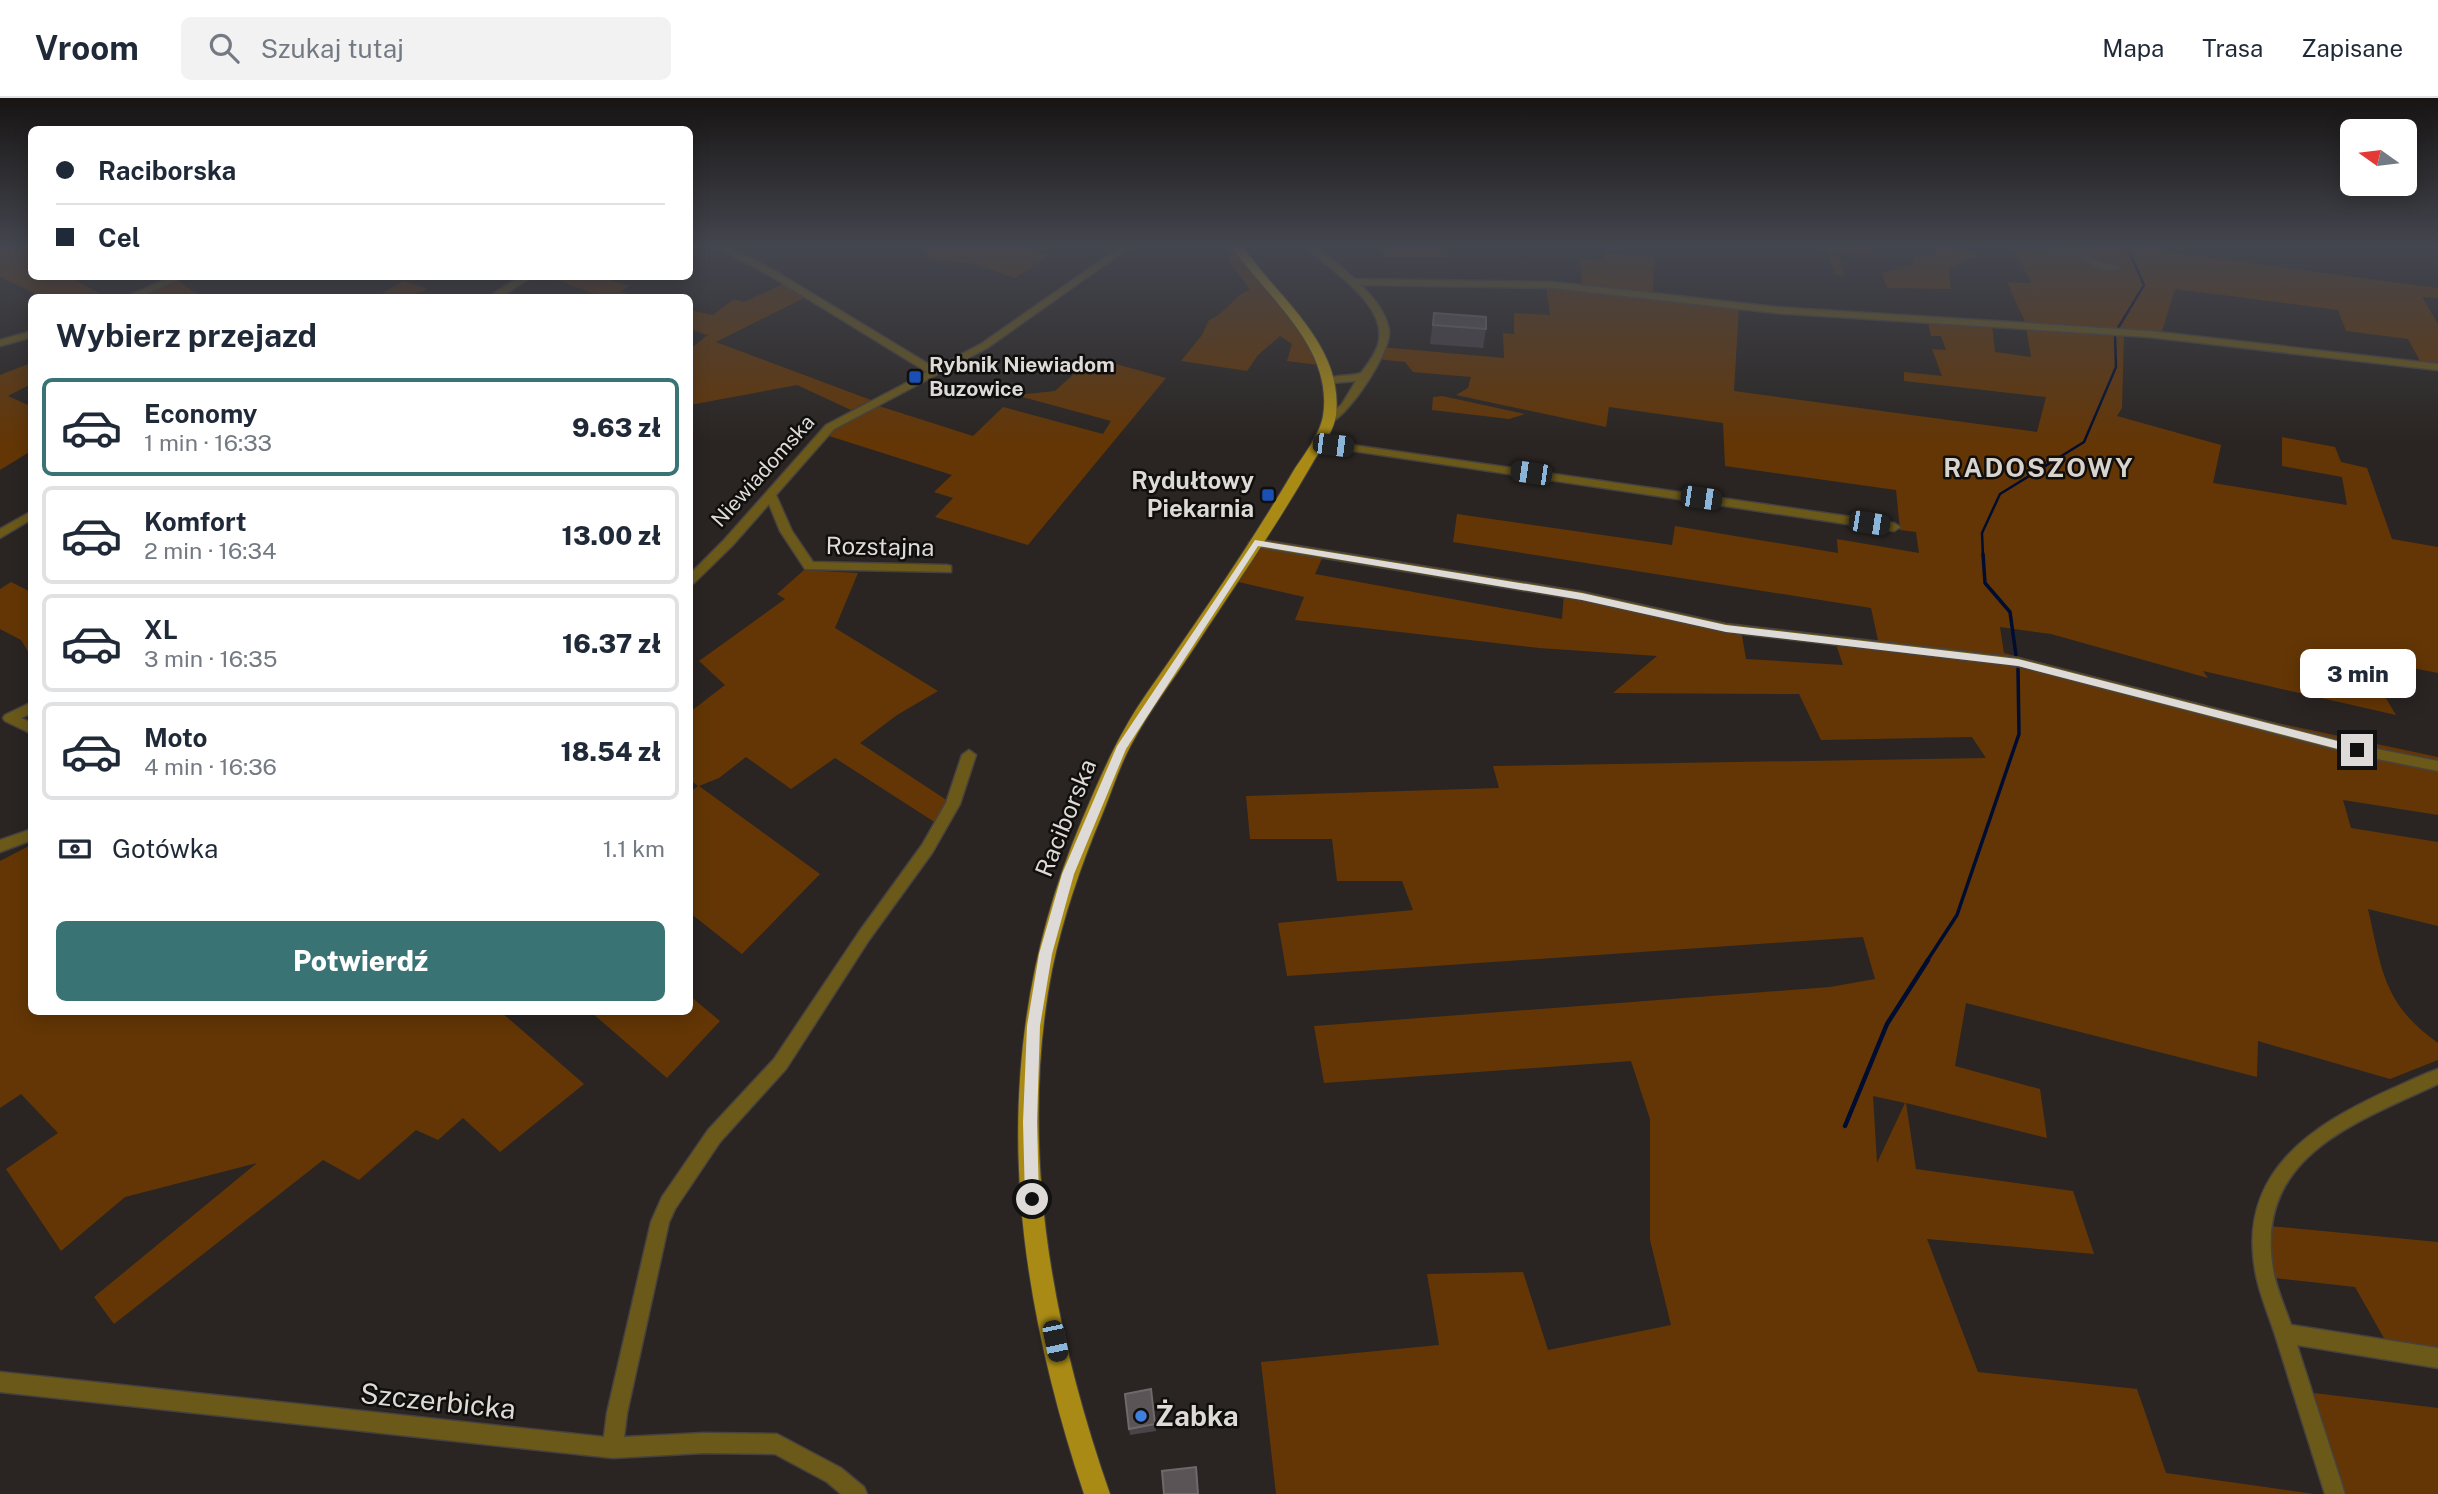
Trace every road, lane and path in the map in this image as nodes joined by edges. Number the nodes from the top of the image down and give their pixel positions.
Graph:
1 (836, 312) edge
2 (1033, 312) edge
3 (1289, 312) edge
4 (1378, 312) edge
5 (1805, 312) edge
6 (28, 335) edge
7 (0, 343) edge
8 (2438, 367) edge
9 (934, 372) junction
10 (1366, 375) junction
11 (1330, 380) junction
12 (1329, 420) junction
13 (1317, 443) junction
14 (770, 494) junction
15 (28, 516) edge
16 (1894, 527) dead end
17 (0, 534) edge
18 (1255, 543) junction
19 (947, 569) dead end
20 (693, 577) edge
21 (28, 709) edge
22 (28, 727) edge
23 (969, 755) dead end
24 (2438, 766) edge
25 (28, 836) edge
26 (0, 846) edge
27 (2438, 1076) edge
28 (2286, 1334) junction
29 (2438, 1358) edge
30 (0, 1382) edge
31 (613, 1448) junction
32 (857, 1494) edge
33 (1097, 1494) edge
34 (2335, 1494) edge

1 - 9 street
2 - 9 street, Niewiadomska
3 - 11 main road, Raciborska
4 - 10 street, Raciborska
5 - 8 street
6 - 7 street
9 - 14 street, Niewiadomska
10 - 11 street
10 - 12 street, Raciborska
11 - 12 main road, Raciborska
12 - 13 main road, Raciborska
13 - 16 street
13 - 18 main road, Raciborska
14 - 19 street, Rozstajna
14 - 20 street, Niewiadomska
15 - 17 street
18 - 24 street
18 - 33 main road, Raciborska
21 - 22 street
23 - 31 street
25 - 26 street
27 - 28 street
28 - 29 street
28 - 34 street
30 - 31 street, Szczerbicka
31 - 32 street, Szczerbicka

